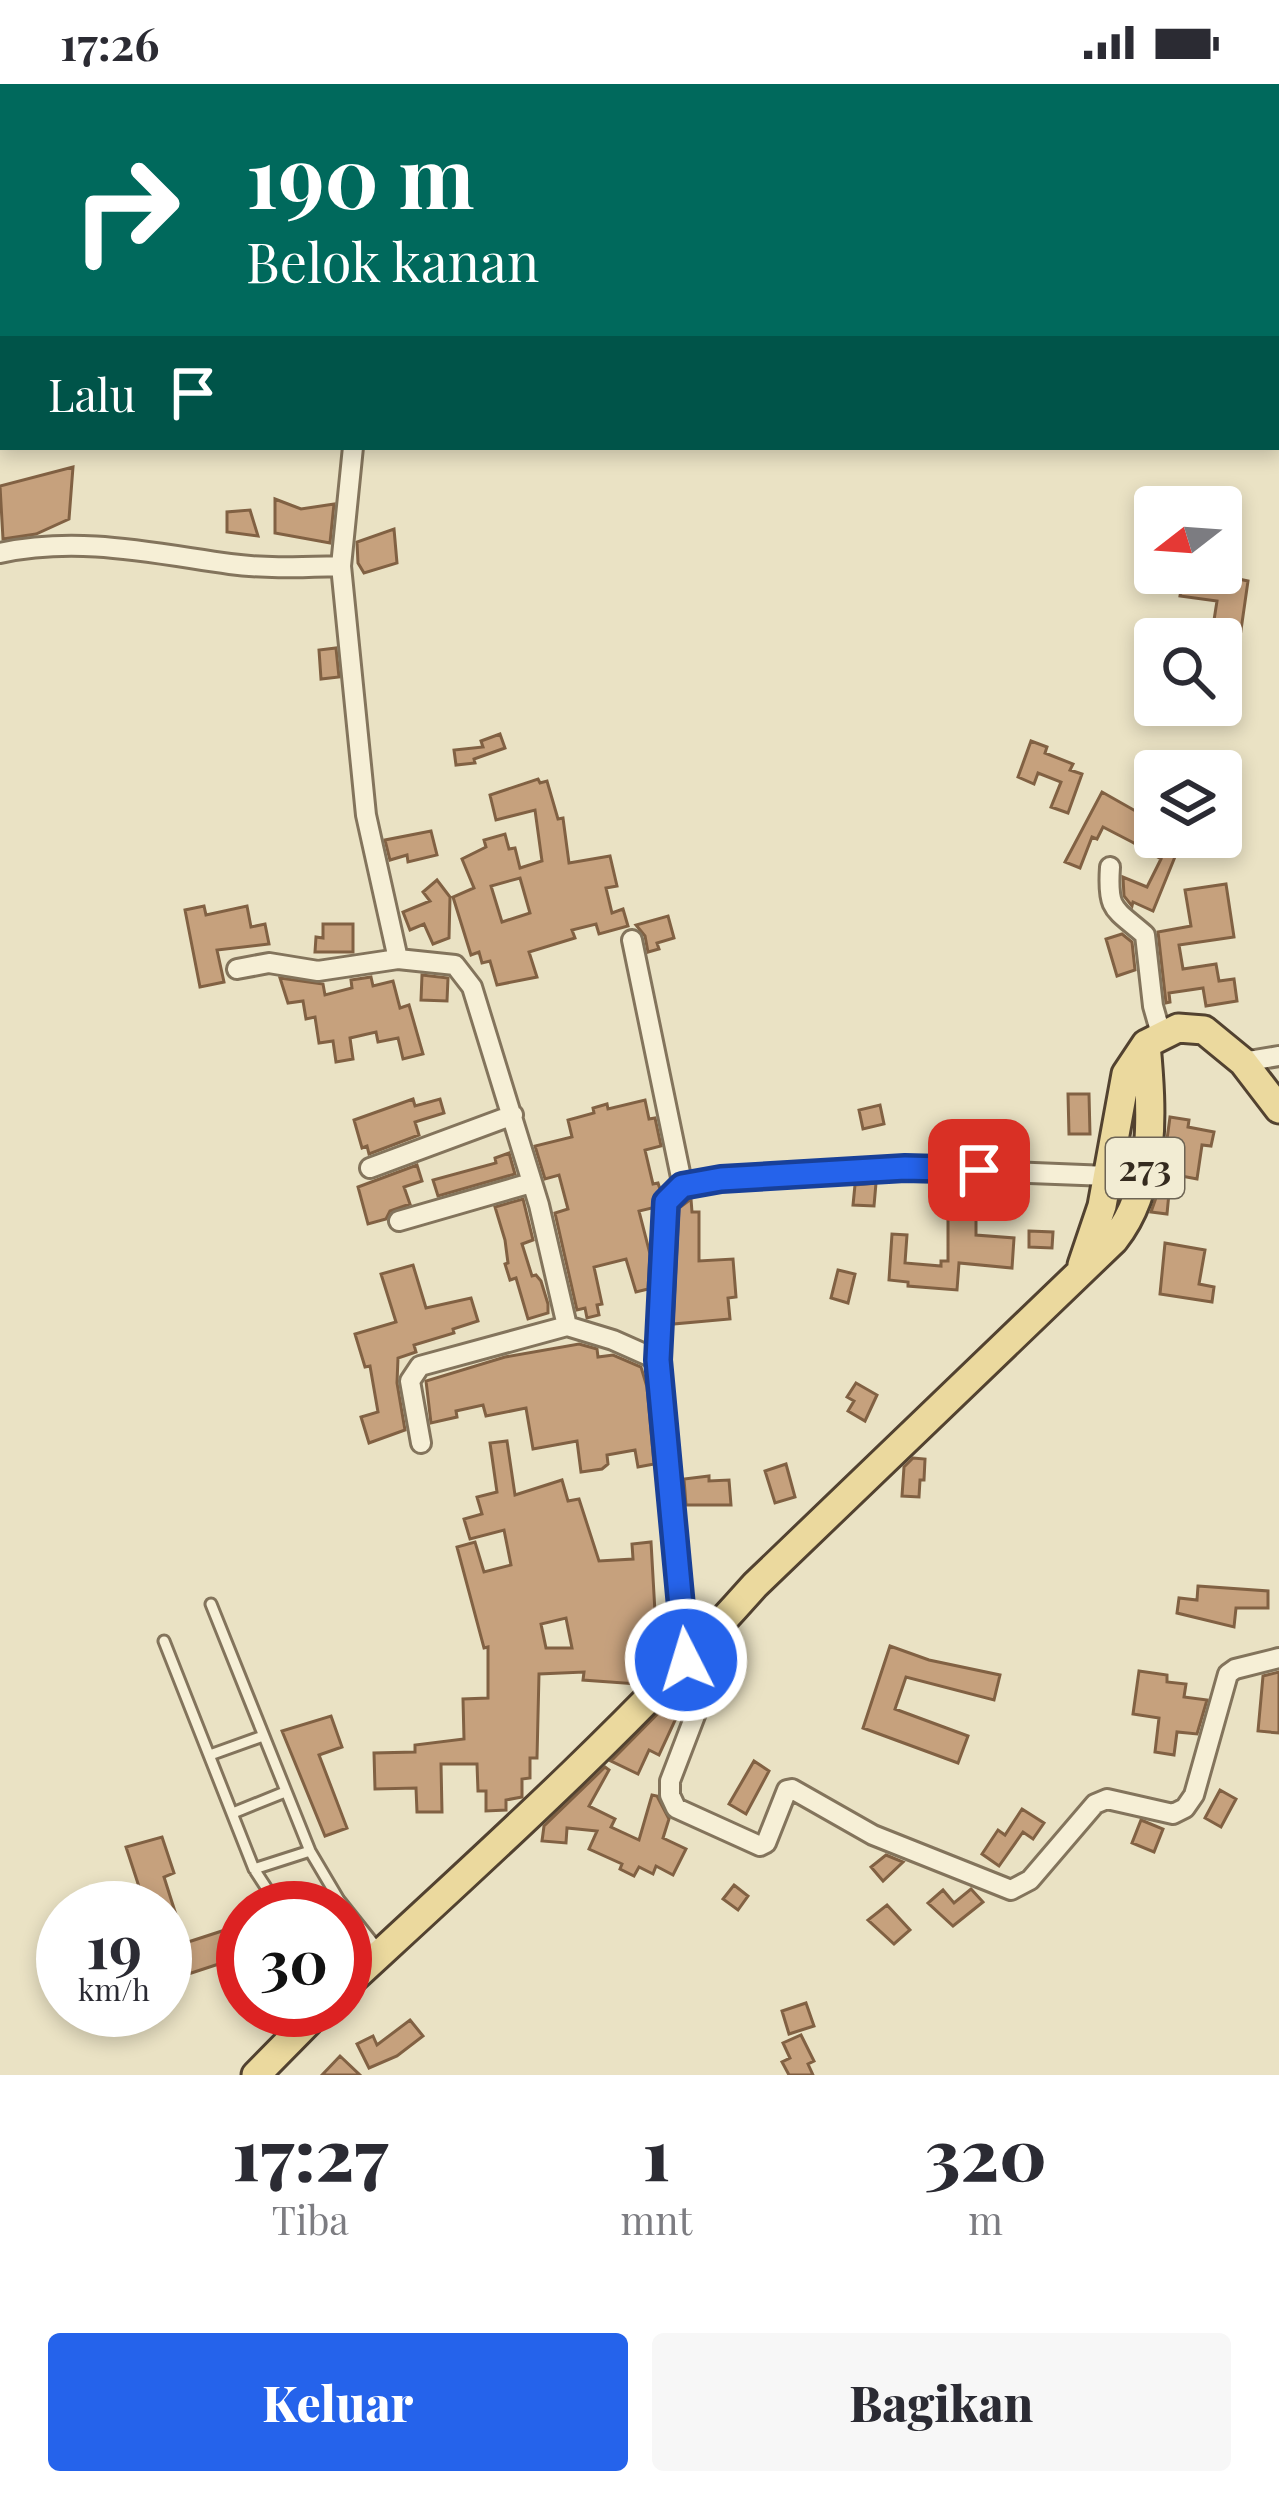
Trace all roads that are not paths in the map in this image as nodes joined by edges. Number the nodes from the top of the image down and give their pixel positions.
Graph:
1 (353, 450) edge
2 (0, 553) edge
3 (341, 566) junction
4 (1110, 867) dead end
5 (632, 940) dead end
6 (398, 959) junction
7 (237, 969) dead end
8 (1154, 1039) junction
9 (1279, 1056) edge
10 (1243, 1062) junction
11 (1279, 1109) edge
12 (513, 1115) junction
13 (370, 1168) dead end
14 (1108, 1176) junction
15 (531, 1183) junction
16 (682, 1186) junction
17 (399, 1222) dead end
18 (1081, 1269) junction
19 (567, 1326) junction
20 (658, 1360) junction
21 (421, 1443) dead end
22 (211, 1604) dead end
23 (164, 1641) dead end
24 (695, 1651) junction
25 (1279, 1658) edge
26 (263, 1736) junction
27 (210, 1755) junction
28 (285, 1792) junction
29 (233, 1814) junction
30 (310, 1851) junction
31 (254, 1868) junction
32 (262, 1881) edge
33 (328, 1881) edge
34 (372, 1942) edge
35 (381, 1953) junction
36 (372, 1961) edge
37 (293, 2037) edge
38 (256, 2075) edge

1 - 3 street
2 - 3 street
3 - 6 street
4 - 8 street
5 - 16 street
6 - 7 street
6 - 12 street
8 - 10 main road
8 - 14 main road, 273
8 - 18 main road, 273
9 - 10 street
10 - 11 main road
12 - 13 street
12 - 15 street
14 - 16 street
14 - 18 main road, 273
15 - 17 street
15 - 19 street
16 - 20 street
18 - 24 main road, 273
19 - 20 street
19 - 21 street
20 - 24 street
22 - 26 lane
23 - 27 lane
24 - 25 street
24 - 35 main road, 273
26 - 27 lane
26 - 28 lane
27 - 29 lane
28 - 29 lane
28 - 30 lane
29 - 31 lane
30 - 31 lane
30 - 33 lane
31 - 32 lane
34 - 35 lane
35 - 36 main road, 273
37 - 38 main road

